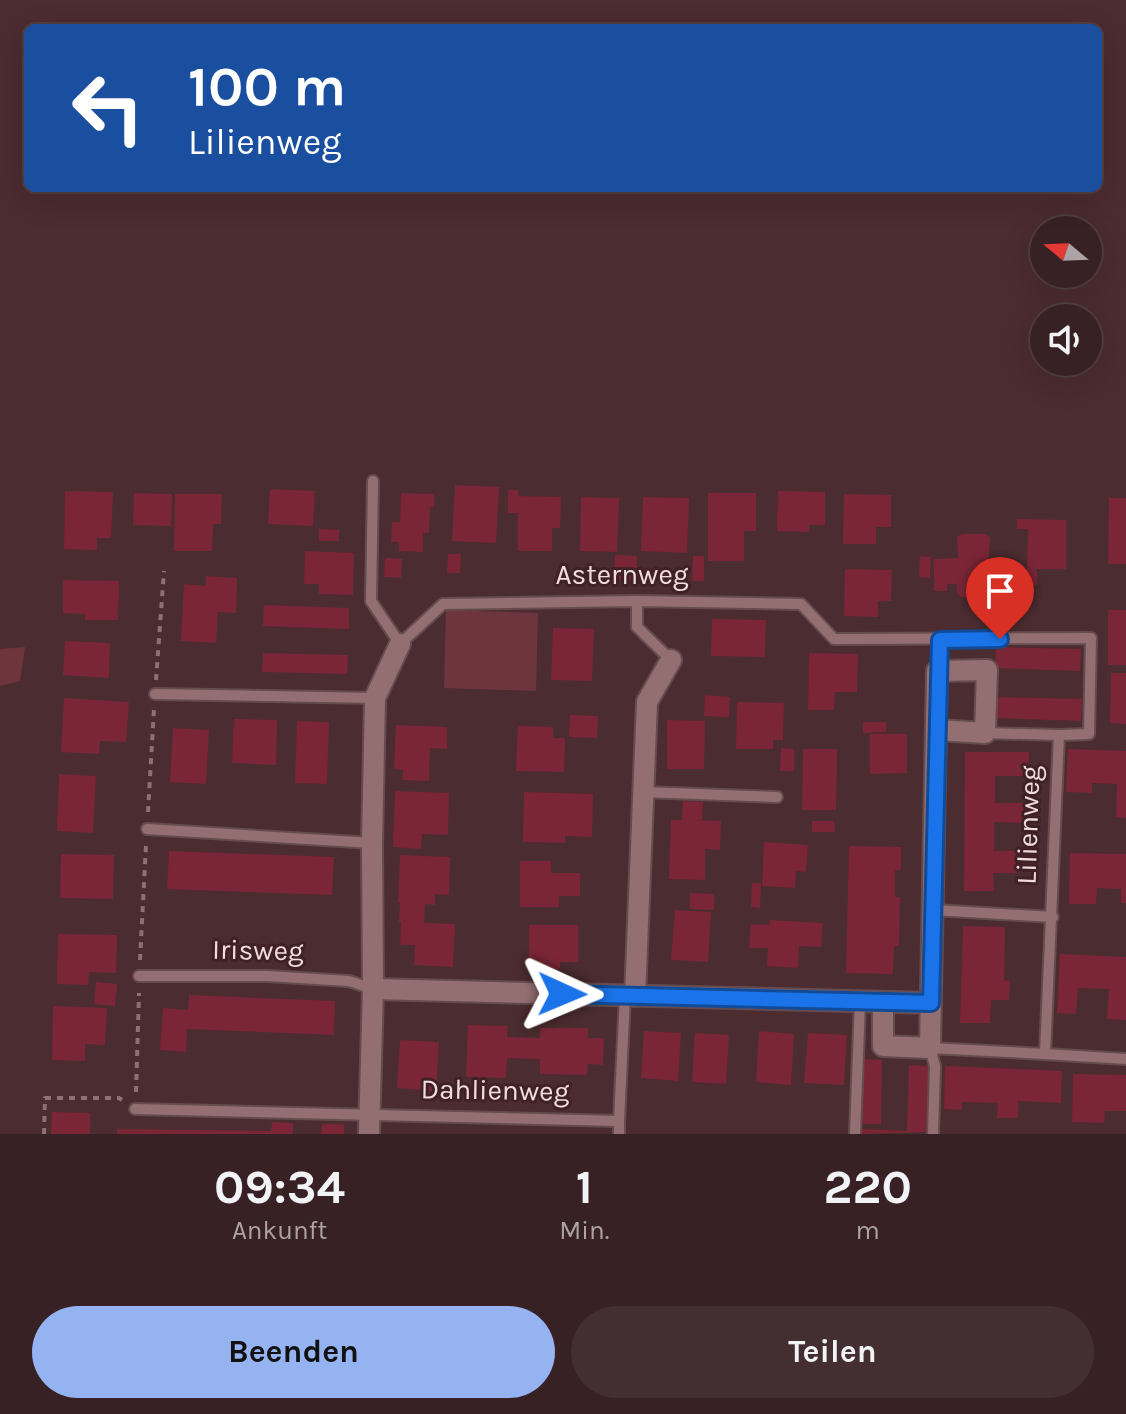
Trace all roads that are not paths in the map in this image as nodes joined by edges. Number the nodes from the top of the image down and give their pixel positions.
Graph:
1 (373, 481) dead end
2 (637, 601) junction
3 (801, 604) joint
4 (940, 640) junction
5 (400, 644) junction
6 (671, 660) joint
7 (937, 671) junction
8 (155, 694) road end
9 (375, 698) junction
10 (938, 730) junction
11 (985, 733) junction
12 (1059, 735) junction
13 (643, 792) junction
14 (777, 797) dead end
15 (147, 829) road end
16 (372, 843) junction
17 (934, 910) junction
18 (1053, 917) junction
19 (139, 976) road end
20 (373, 989) junction
21 (630, 996) junction
22 (860, 1001) junction
23 (883, 1002) junction
24 (931, 1003) junction
25 (930, 1048) junction
26 (1045, 1054) junction
27 (1126, 1059) edge
28 (135, 1109) road end
29 (619, 1121) junction
30 (370, 1125) edge
31 (619, 1134) edge
32 (855, 1134) edge
33 (933, 1134) edge

1 - 5 lane
2 - 3 lane, Asternweg
2 - 5 lane, Asternweg
2 - 6 lane
3 - 4 lane, Lilienweg
4 - 7 lane
4 - 12 lane, Lilienweg
5 - 9 street
6 - 13 street
7 - 10 street
7 - 11 street
8 - 9 lane
9 - 16 street
10 - 11 street, Lilienweg
10 - 17 street
11 - 12 lane, Lilienweg
12 - 18 lane, Lilienweg
13 - 14 lane
13 - 21 street
15 - 16 lane
16 - 20 street
17 - 18 lane, Lilienweg
17 - 24 street
18 - 26 lane, Lilienweg
19 - 20 lane, Irisweg
20 - 21 street
20 - 30 street
21 - 22 street
21 - 29 lane
22 - 23 street
22 - 32 lane
23 - 24 street
23 - 25 street
24 - 25 street
25 - 26 lane
25 - 33 lane
26 - 27 lane
28 - 30 lane
29 - 30 lane, Dahlienweg
29 - 31 lane

